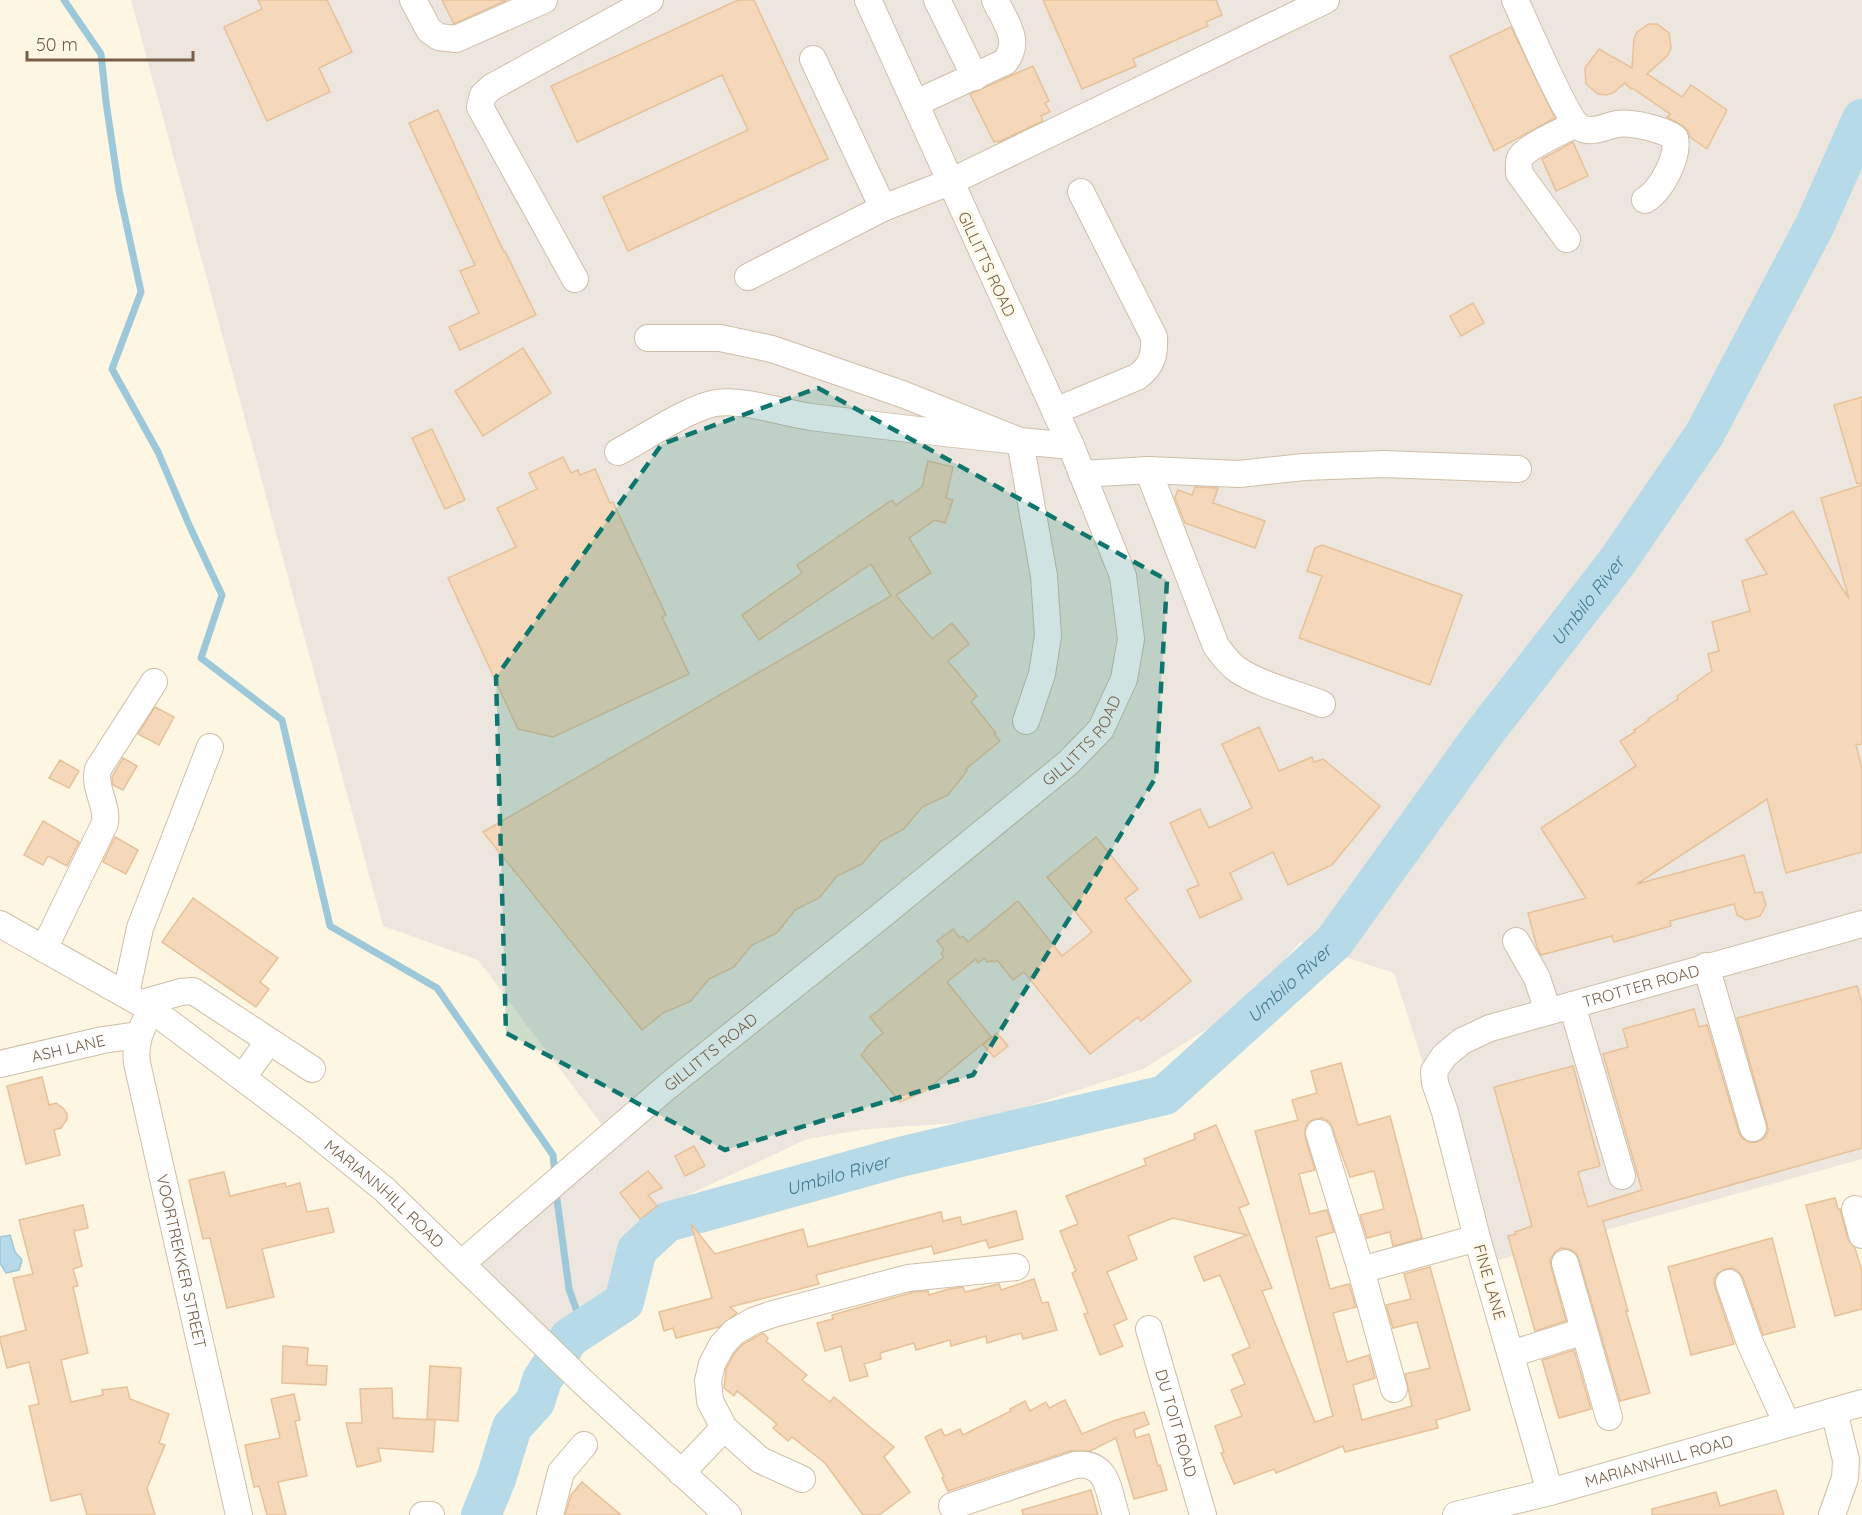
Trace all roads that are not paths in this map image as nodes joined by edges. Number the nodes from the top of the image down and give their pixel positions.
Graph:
1 (413, 0) edge
2 (544, 0) edge
3 (650, 0) edge
4 (868, 0) edge
5 (938, 0) edge
6 (995, 0) edge
7 (1326, 0) edge
8 (1515, 0) edge
9 (813, 59) dead end
10 (975, 77) junction
11 (915, 103) junction
12 (1575, 124) junction
13 (950, 182) junction
14 (1081, 192) dead end
15 (1645, 200) dead end
16 (883, 208) junction
17 (1567, 239) dead end
18 (748, 277) dead end
19 (575, 279) dead end
20 (648, 338) dead end
21 (1055, 411) junction
22 (1020, 441) junction
23 (1071, 446) junction
24 (618, 452) dead end
25 (1148, 470) junction
26 (1518, 470) dead end
27 (1082, 474) junction
28 (154, 682) dead end
29 (1322, 704) dead end
30 (1026, 722) dead end
31 (210, 747) dead end
32 (0, 924) edge
33 (1862, 925) edge
34 (1516, 941) dead end
35 (44, 948) junction
36 (1706, 966) junction
37 (139, 1002) junction
38 (1572, 1005) junction
39 (1548, 1011) junction
40 (138, 1035) junction
41 (269, 1041) junction
42 (0, 1064) edge
43 (312, 1069) dead end
44 (1434, 1071) joint
45 (243, 1077) junction
46 (1753, 1128) dead end
47 (1319, 1133) dead end
48 (1622, 1176) dead end
49 (1855, 1209) dead end
50 (1862, 1235) edge
51 (1477, 1238) junction
52 (462, 1263) junction
53 (1565, 1263) dead end
54 (1016, 1267) dead end
55 (1361, 1270) junction
56 (1729, 1283) dead end
57 (1149, 1329) dead end
58 (1584, 1332) junction
59 (1511, 1354) junction
60 (1394, 1389) dead end
61 (1862, 1403) edge
62 (1834, 1411) junction
63 (1609, 1417) dead end
64 (1787, 1424) junction
65 (724, 1428) junction
66 (584, 1445) dead end
67 (681, 1473) junction
68 (802, 1479) dead end
69 (1853, 1480) edge
70 (1550, 1492) junction
71 (952, 1506) dead end
72 (239, 1515) edge
73 (423, 1515) edge
74 (431, 1515) edge
75 (550, 1515) edge
76 (728, 1515) edge
77 (1116, 1515) edge
78 (1203, 1515) edge
79 (1456, 1515) edge
80 (1832, 1515) edge

1 - 2 street
3 - 19 street
4 - 11 street, GILLITTS ROAD
5 - 10 street
6 - 10 street
7 - 13 street
8 - 12 street
9 - 16 street
10 - 11 street
11 - 13 street, GILLITTS ROAD
12 - 15 street
12 - 17 street
13 - 16 street
13 - 21 street, GILLITTS ROAD
14 - 21 street
16 - 18 street
20 - 22 street
21 - 23 street, GILLITTS ROAD
22 - 23 street
22 - 24 street
22 - 30 street
23 - 27 street, GILLITTS ROAD
25 - 26 street
25 - 27 street
25 - 29 street
27 - 52 street, GILLITTS ROAD
28 - 35 street
31 - 37 street, VOORTREKKER STREET
32 - 35 street, MARIANNHILL ROAD
33 - 36 street, TROTTER ROAD
34 - 39 street
35 - 37 street, MARIANNHILL ROAD
36 - 38 street, TROTTER ROAD
36 - 46 street
37 - 40 street, VOORTREKKER STREET
37 - 41 street
37 - 45 street, MARIANNHILL ROAD
38 - 39 street, TROTTER ROAD
38 - 48 street
39 - 44 street, TROTTER ROAD
40 - 42 street, ASH LANE
40 - 72 street, VOORTREKKER STREET
41 - 43 street
41 - 45 street
44 - 51 street, FINE LANE
45 - 52 street, MARIANNHILL ROAD
47 - 55 street
49 - 50 street
51 - 55 street
51 - 59 street, FINE LANE
52 - 67 street, MARIANNHILL ROAD
53 - 58 street
54 - 65 street
55 - 60 street
56 - 64 street
57 - 78 street, DU TOIT ROAD
58 - 59 street
58 - 63 street
59 - 70 street, FINE LANE
61 - 62 street, MARIANNHILL ROAD
62 - 64 street, MARIANNHILL ROAD
62 - 69 street
64 - 70 street, MARIANNHILL ROAD
65 - 67 street
65 - 68 street
66 - 75 street
67 - 76 street, MARIANNHILL ROAD
69 - 80 street
70 - 79 street, MARIANNHILL ROAD
71 - 77 street
73 - 74 street

